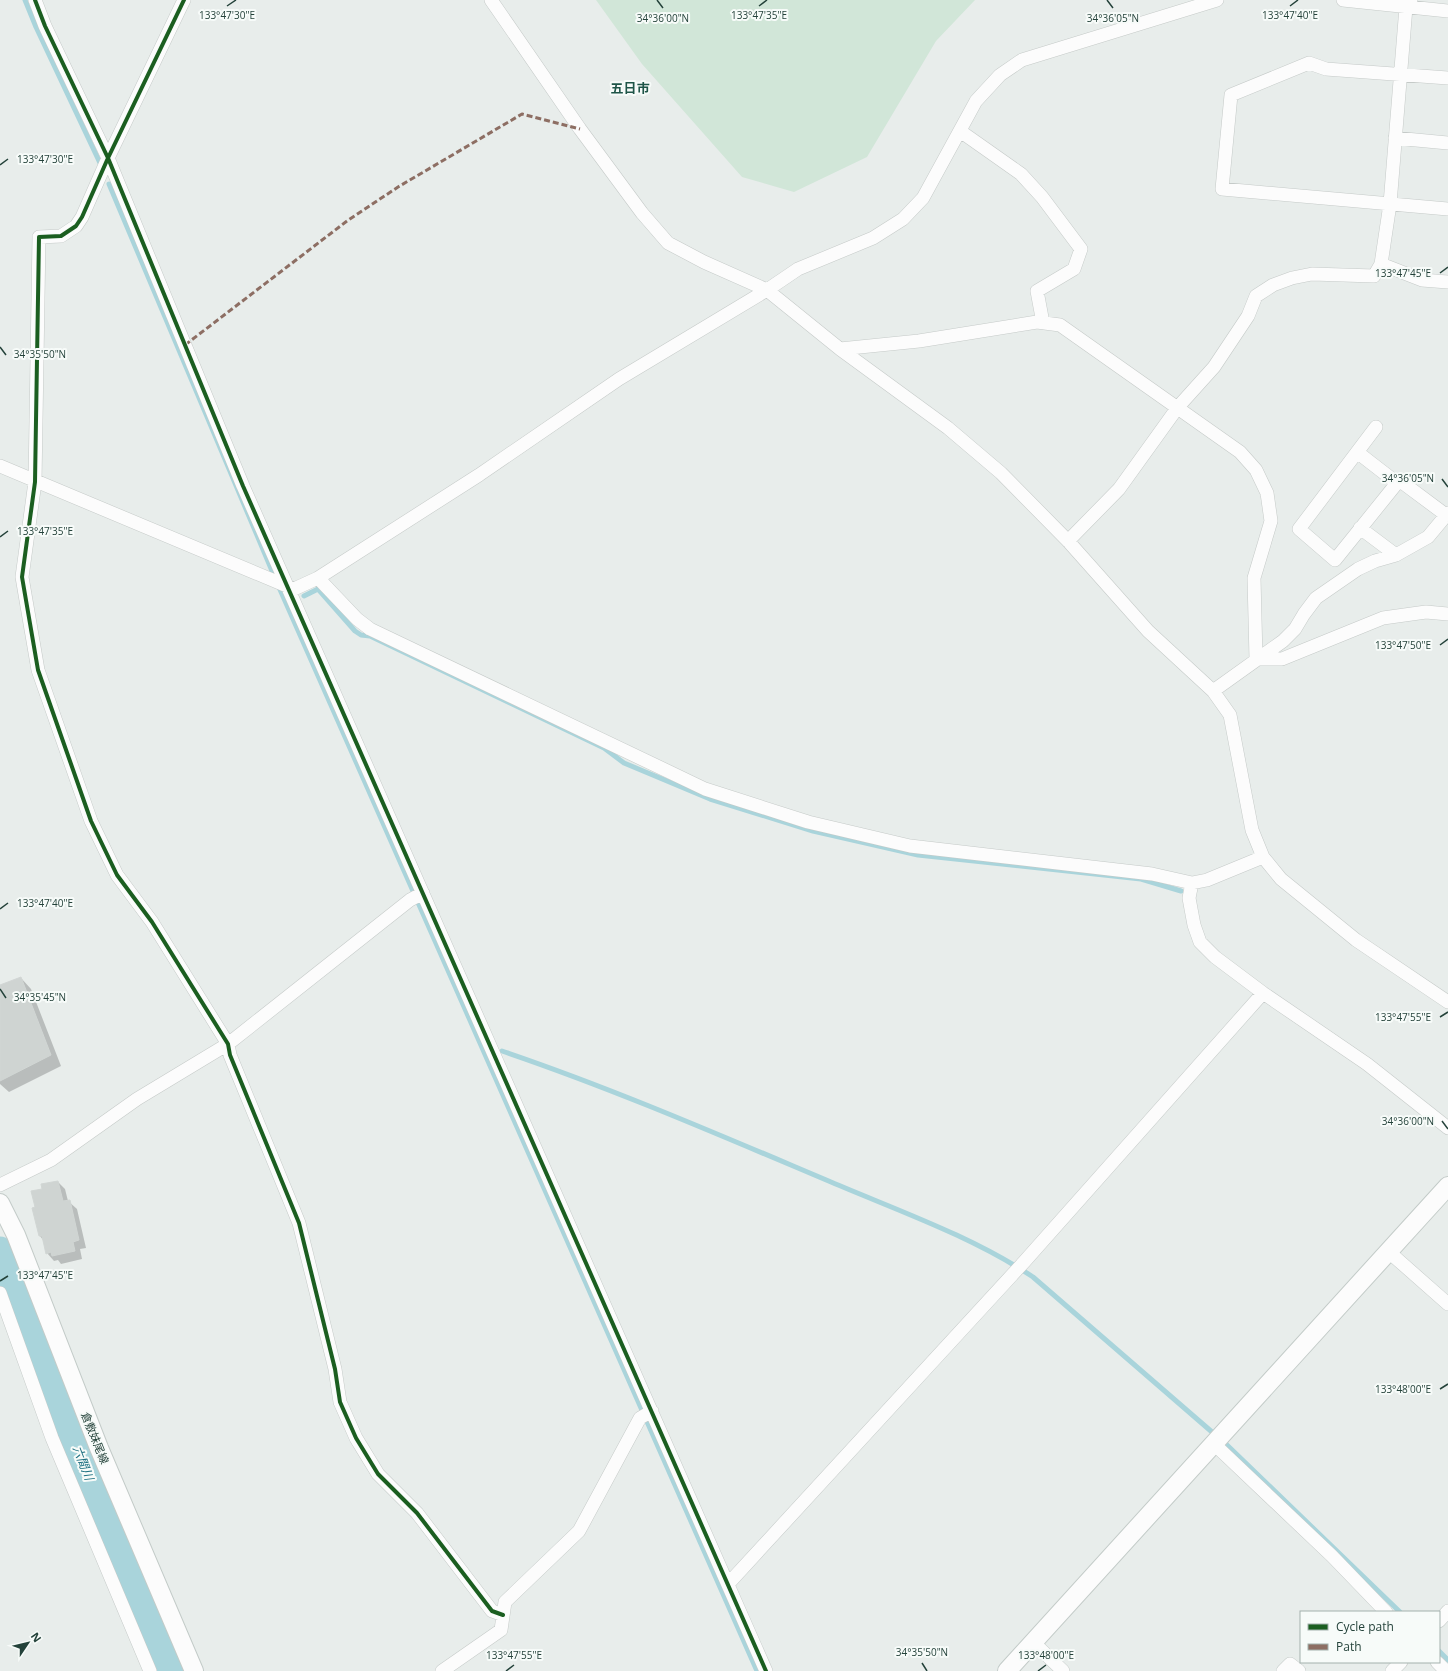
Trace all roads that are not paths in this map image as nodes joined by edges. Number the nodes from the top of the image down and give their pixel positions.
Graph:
1 (35, 0) edge
2 (184, 0) edge
3 (491, 0) edge
4 (1217, 0) edge
5 (1343, 0) edge
6 (1409, 3) edge
7 (1448, 11) edge
8 (1399, 74) junction
9 (1448, 78) edge
10 (960, 131) junction
11 (1394, 138) junction
12 (1448, 143) edge
13 (108, 158) junction
14 (1390, 204) junction
15 (1448, 209) edge
16 (1381, 264) junction
17 (1448, 282) edge
18 (767, 290) junction
19 (1043, 323) junction
20 (840, 349) junction
21 (1178, 407) junction
22 (1376, 427) dead end
23 (1357, 452) junction
24 (0, 466) edge
25 (35, 482) junction
26 (1396, 483) junction
27 (1447, 514) edge
28 (1360, 528) junction
29 (1068, 541) junction
30 (1396, 556) junction
31 (318, 578) junction
32 (285, 587) junction
33 (1448, 614) edge
34 (1256, 659) junction
35 (1213, 692) junction
36 (1263, 857) junction
37 (1192, 882) junction
38 (418, 896) junction
39 (1263, 993) junction
40 (1448, 1002) edge
41 (228, 1044) junction
42 (1448, 1128) edge
43 (0, 1185) edge
44 (1448, 1186) edge
45 (0, 1203) edge
46 (1389, 1252) junction
47 (0, 1293) edge
48 (1448, 1304) edge
49 (647, 1414) junction
50 (1216, 1439) junction
51 (728, 1584) junction
52 (1385, 1611) edge
53 (1448, 1611) edge
54 (503, 1615) junction
55 (1440, 1620) edge
56 (1033, 1642) junction
57 (1400, 1663) edge
58 (1438, 1663) edge
59 (150, 1671) edge
60 (194, 1671) edge
61 (442, 1671) edge
62 (766, 1671) edge
63 (1007, 1671) edge
64 (1063, 1671) edge
65 (1283, 1671) edge
66 (1299, 1671) edge
67 (1392, 1671) edge
68 (1446, 1671) edge

1 - 13 street
2 - 13 street
3 - 18 street
4 - 10 street
5 - 6 street
6 - 7 street
6 - 8 street
8 - 9 street
8 - 11 street
8 - 14 street
10 - 18 street
10 - 19 street
11 - 12 street
11 - 14 street
13 - 25 street
13 - 32 street
14 - 15 street
14 - 16 street
16 - 17 street
16 - 21 street
18 - 20 street
18 - 31 street
19 - 20 street
19 - 21 street
20 - 29 street
21 - 29 street
21 - 34 street
22 - 23 street
23 - 26 street
23 - 28 street
24 - 25 street
25 - 32 street
25 - 41 street
26 - 27 street
26 - 28 street
27 - 30 street
28 - 30 street
29 - 35 street
30 - 34 street
31 - 32 street
31 - 37 street
32 - 38 street
33 - 34 street
34 - 35 street
35 - 36 street
36 - 37 street
36 - 40 street
37 - 39 street
38 - 41 street
38 - 49 street
39 - 42 street
39 - 51 street
41 - 43 street
41 - 54 street
44 - 46 street
45 - 60 street, 倉敷妹尾線
46 - 48 street
46 - 50 street
47 - 59 street
49 - 51 street
49 - 54 street
50 - 52 street
50 - 56 street
51 - 62 street
53 - 55 street
54 - 61 street
56 - 63 street
56 - 64 street
57 - 67 street
58 - 68 street
65 - 66 street

